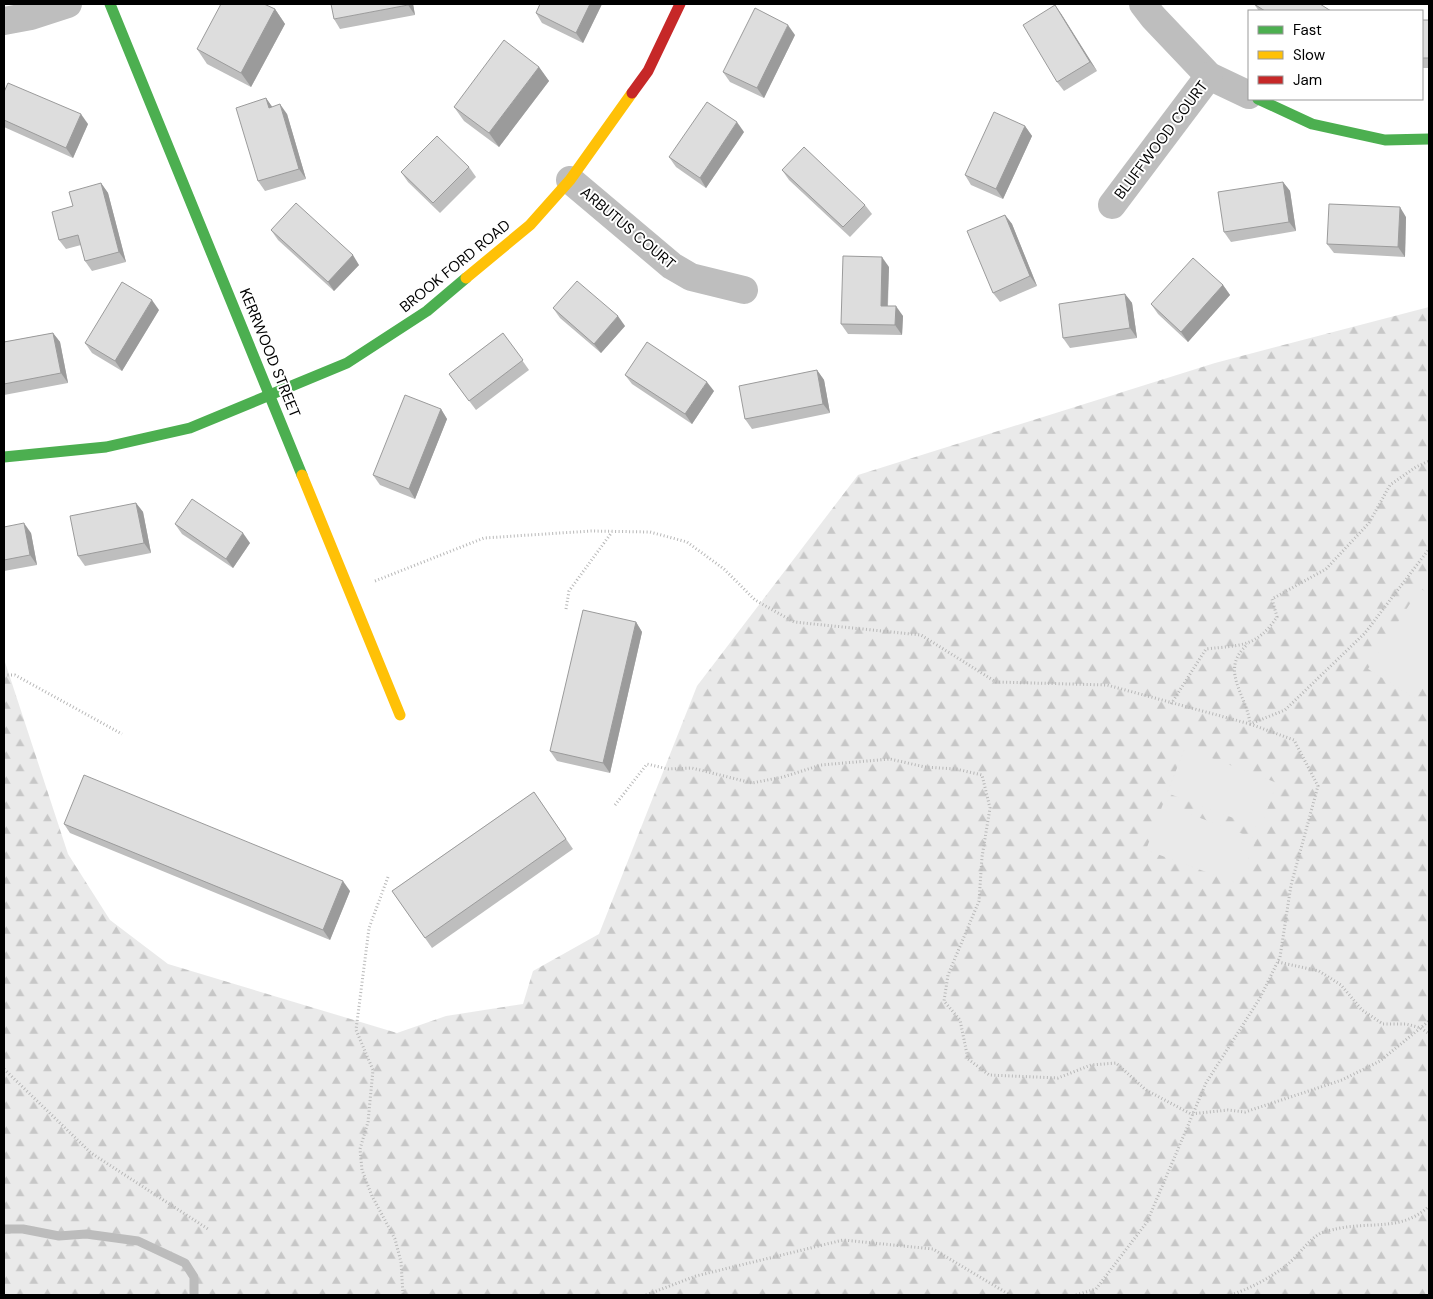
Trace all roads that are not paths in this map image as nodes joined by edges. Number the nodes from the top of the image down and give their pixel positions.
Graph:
1 (68, 4) edge
2 (110, 4) edge
3 (680, 4) edge
4 (1143, 4) edge
5 (4, 21) edge
6 (1210, 76) junction
7 (1248, 94) edge
8 (1260, 100) edge
9 (1429, 139) edge
10 (570, 180) junction
11 (1112, 205) dead end
12 (744, 290) dead end
13 (271, 396) junction
14 (4, 457) edge
15 (400, 715) dead end

1 - 5 street
2 - 13 street, KERRWOOD STREET
3 - 10 street, BROOK FORD ROAD
4 - 6 street
6 - 7 street
6 - 11 street, BLUFFWOOD COURT
8 - 9 street
10 - 12 street, ARBUTUS COURT
10 - 13 street, BROOK FORD ROAD
13 - 14 street, BROOK FORD ROAD
13 - 15 street, KERRWOOD STREET

